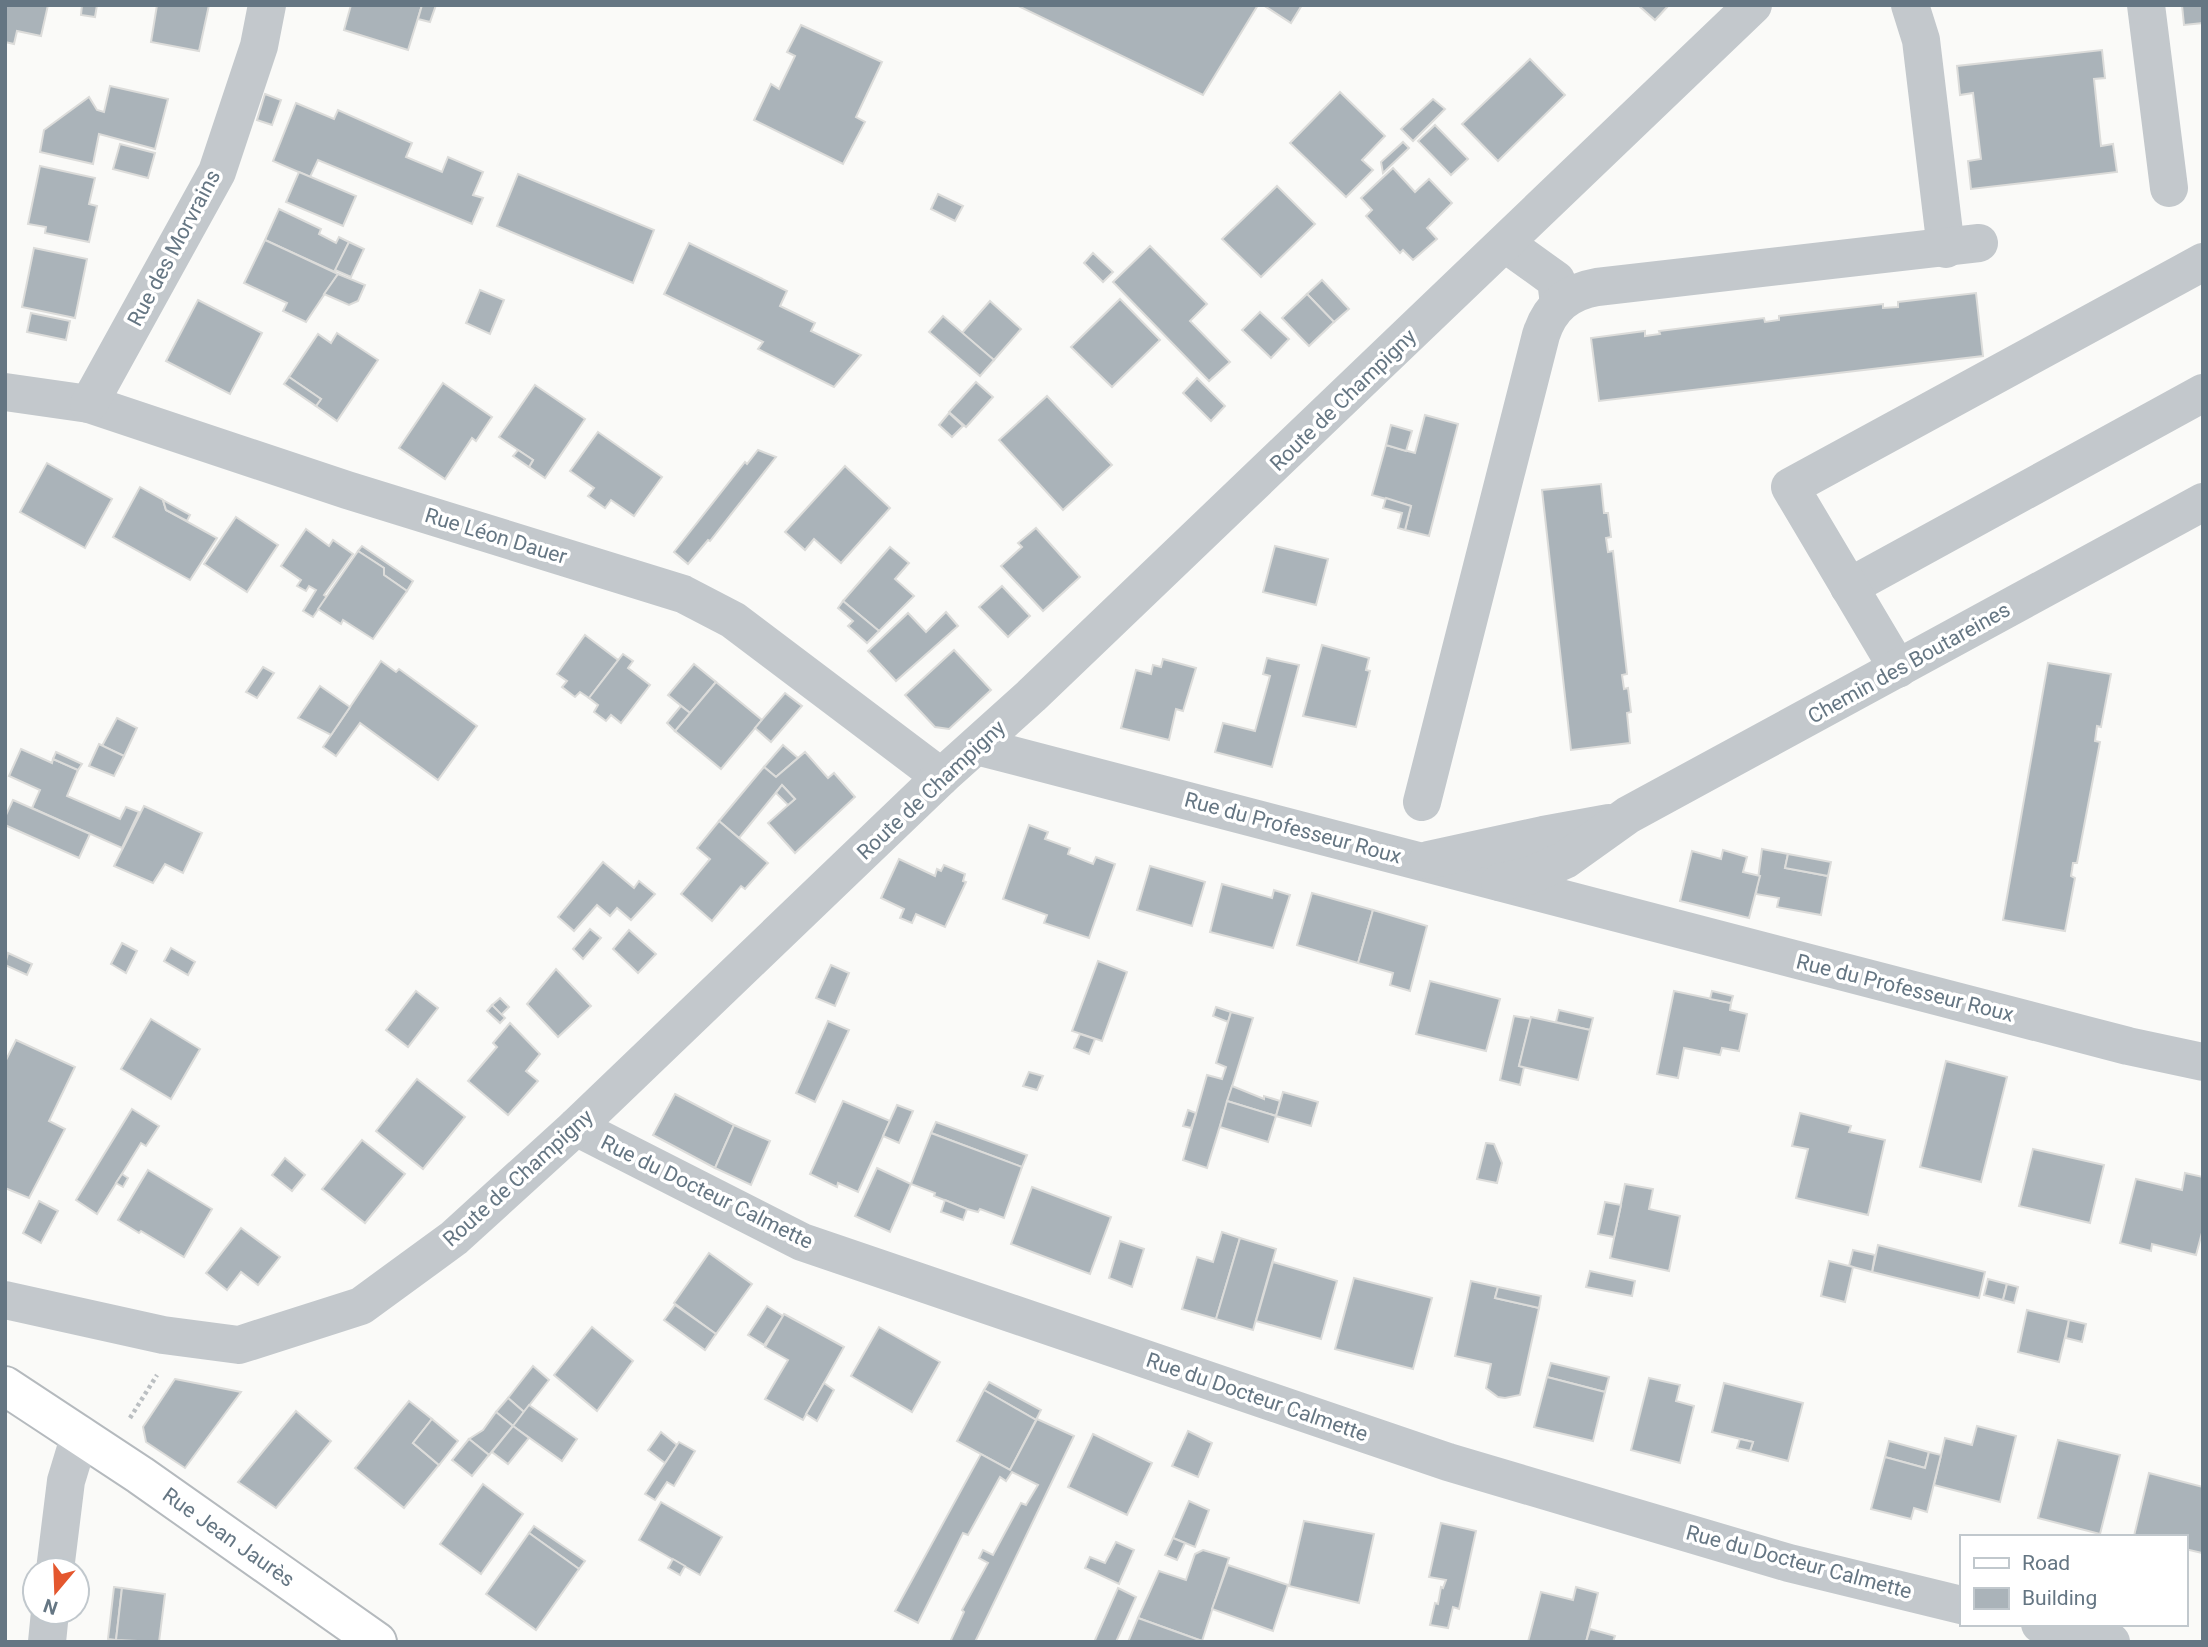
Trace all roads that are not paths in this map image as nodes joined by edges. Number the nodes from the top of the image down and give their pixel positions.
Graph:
1 (267, 5) edge
2 (1753, 5) edge
3 (1910, 5) edge
4 (2146, 5) edge
5 (2169, 188) dead end
6 (1506, 244) junction
7 (2203, 262) edge
8 (1559, 303) junction
9 (5, 392) edge
10 (2203, 393) edge
11 (89, 404) junction
12 (2203, 502) edge
13 (1849, 587) junction
14 (1898, 669) junction
15 (977, 746) junction
16 (941, 777) junction
17 (1422, 802) dead end
18 (1554, 847) junction
19 (1422, 862) junction
20 (1500, 882) junction
21 (1608, 912) junction
22 (2203, 1062) edge
23 (576, 1127) junction
24 (5, 1300) edge
25 (5, 1387) edge
26 (79, 1435) junction
27 (57, 1556) edge
28 (1960, 1605) edge
29 (2048, 1626) edge
30 (377, 1642) edge
31 (2111, 1642) edge

1 - 11 street, Rue des Morvrains
2 - 6 street, Route de Champigny
3 - 8 street
4 - 5 street
6 - 8 street
6 - 15 street, Route de Champigny
7 - 13 street
8 - 17 street
9 - 11 street, Rue Léon Dauer
10 - 13 street
11 - 16 street, Rue Léon Dauer
12 - 14 street, Chemin des Boutareines
13 - 14 street
14 - 18 street, Chemin des Boutareines
15 - 16 street, Route de Champigny
15 - 19 street, Rue du Professeur Roux
16 - 23 street, Route de Champigny
18 - 19 street, Chemin des Boutareines
18 - 20 street, Chemin des Boutareines
18 - 21 street
19 - 20 street, Rue du Professeur Roux
20 - 21 street, Rue du Professeur Roux
21 - 22 street, Rue du Professeur Roux
23 - 24 street, Route de Champigny
23 - 28 street, Rue du Docteur Calmette
25 - 26 main road, Rue Jean Jaurès
26 - 27 street
26 - 30 main road, Rue Jean Jaurès
29 - 31 street

